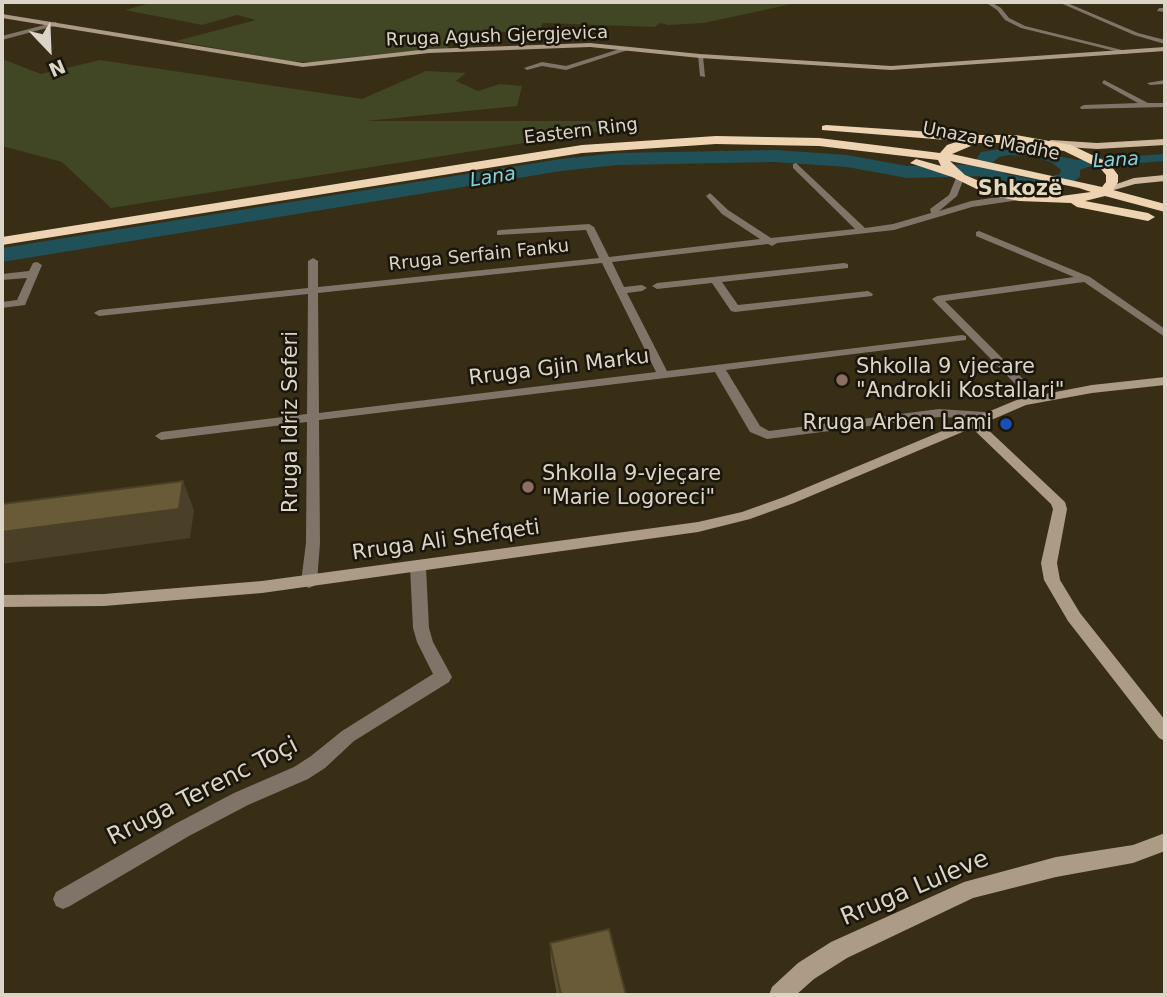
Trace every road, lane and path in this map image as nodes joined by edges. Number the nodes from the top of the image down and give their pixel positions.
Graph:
1 (988, 2) edge
2 (1061, 2) edge
3 (2, 18) edge
4 (56, 24) junction
5 (2, 38) edge
6 (1165, 42) edge
7 (626, 49) junction
8 (1165, 49) edge
9 (1127, 52) junction
10 (700, 56) junction
11 (527, 68) dead end
12 (703, 76) dead end
13 (1104, 82) dead end
14 (1165, 82) edge
15 (1150, 83) dead end
16 (1165, 105) edge
17 (1147, 106) junction
18 (1084, 107) dead end
19 (812, 131) junction
20 (625, 132) dead end
21 (977, 139) junction
22 (863, 142) junction
23 (1165, 142) edge
24 (1051, 143) junction
25 (796, 166) dead end
26 (953, 173) junction
27 (1165, 178) edge
28 (298, 189) junction
29 (1107, 189) junction
30 (710, 196) dead end
31 (1019, 197) junction
32 (1061, 200) junction
33 (1165, 200) edge
34 (1165, 208) edge
35 (924, 218) junction
36 (1165, 222) edge
37 (2, 230) edge
38 (863, 231) junction
39 (500, 233) dead end
40 (979, 234) dead end
41 (2, 241) edge
42 (772, 243) junction
43 (607, 260) junction
44 (313, 261) dead end
45 (844, 266) dead end
46 (2, 277) edge
47 (1086, 279) junction
48 (715, 280) junction
49 (657, 286) dead end
50 (642, 288) dead end
51 (312, 290) junction
52 (621, 290) junction
53 (868, 294) dead end
54 (2, 305) edge
55 (99, 313) dead end
56 (1165, 334) edge
57 (962, 338) dead end
58 (719, 368) junction
59 (663, 375) junction
60 (1165, 381) edge
61 (1037, 399) junction
62 (314, 416) junction
63 (978, 419) junction
64 (161, 436) dead end
65 (418, 567) junction
66 (309, 582) junction
67 (2, 601) edge
68 (1165, 733) edge
69 (1165, 842) edge
70 (62, 899) dead end
71 (780, 995) edge

1 - 9 street
2 - 6 street
3 - 4 main road, Rruga Agush Gjergjevica
4 - 5 street
4 - 7 main road, Rruga Agush Gjergjevica
7 - 10 main road, Rruga Agush Gjergjevica
7 - 11 street
8 - 9 main road, Rruga Agush Gjergjevica
9 - 10 main road, Rruga Agush Gjergjevica
10 - 12 street
13 - 17 street
14 - 15 street
16 - 17 street
17 - 18 street
19 - 21 highway
19 - 22 highway, Unaza e Madhe
19 - 28 highway, Eastern Ring
20 - 28 highway
21 - 24 highway
21 - 26 highway
22 - 28 highway, Eastern Ring
22 - 33 highway, Unaza e Madhe
22 - 34 highway, Eastern Ring
23 - 24 main road
24 - 29 highway
25 - 38 street
26 - 28 highway
26 - 31 highway
26 - 35 street, Rruga Serfain Fanku
27 - 29 main road
28 - 37 highway, Eastern Ring
28 - 41 highway, Eastern Ring
29 - 32 highway
30 - 42 street
31 - 32 highway
31 - 35 street, Rruga Serfain Fanku
32 - 36 highway
35 - 38 street, Rruga Serfain Fanku
38 - 42 street, Rruga Serfain Fanku
39 - 43 street
40 - 47 street
42 - 43 street, Rruga Serfain Fanku
43 - 51 street, Rruga Serfain Fanku
43 - 52 street
44 - 51 street, Rruga Idriz Seferi
45 - 48 street
46 - 54 street
47 - 56 street
47 - 61 street
48 - 49 street
48 - 53 street
50 - 52 street
51 - 55 street, Rruga Serfain Fanku
51 - 62 street, Rruga Idriz Seferi
52 - 59 street
57 - 58 street, Rruga Gjin Marku
58 - 59 street, Rruga Gjin Marku
58 - 63 street
59 - 62 street, Rruga Gjin Marku
60 - 61 main road, Rruga Ali Shefqeti
61 - 63 main road, Rruga Ali Shefqeti
62 - 64 street, Rruga Gjin Marku
62 - 66 street, Rruga Idriz Seferi
63 - 65 main road, Rruga Ali Shefqeti
63 - 68 main road
65 - 66 main road, Rruga Ali Shefqeti
65 - 70 street, Rruga Terenc Toçi
66 - 67 main road, Rruga Ali Shefqeti
69 - 71 main road, Rruga Luleve

